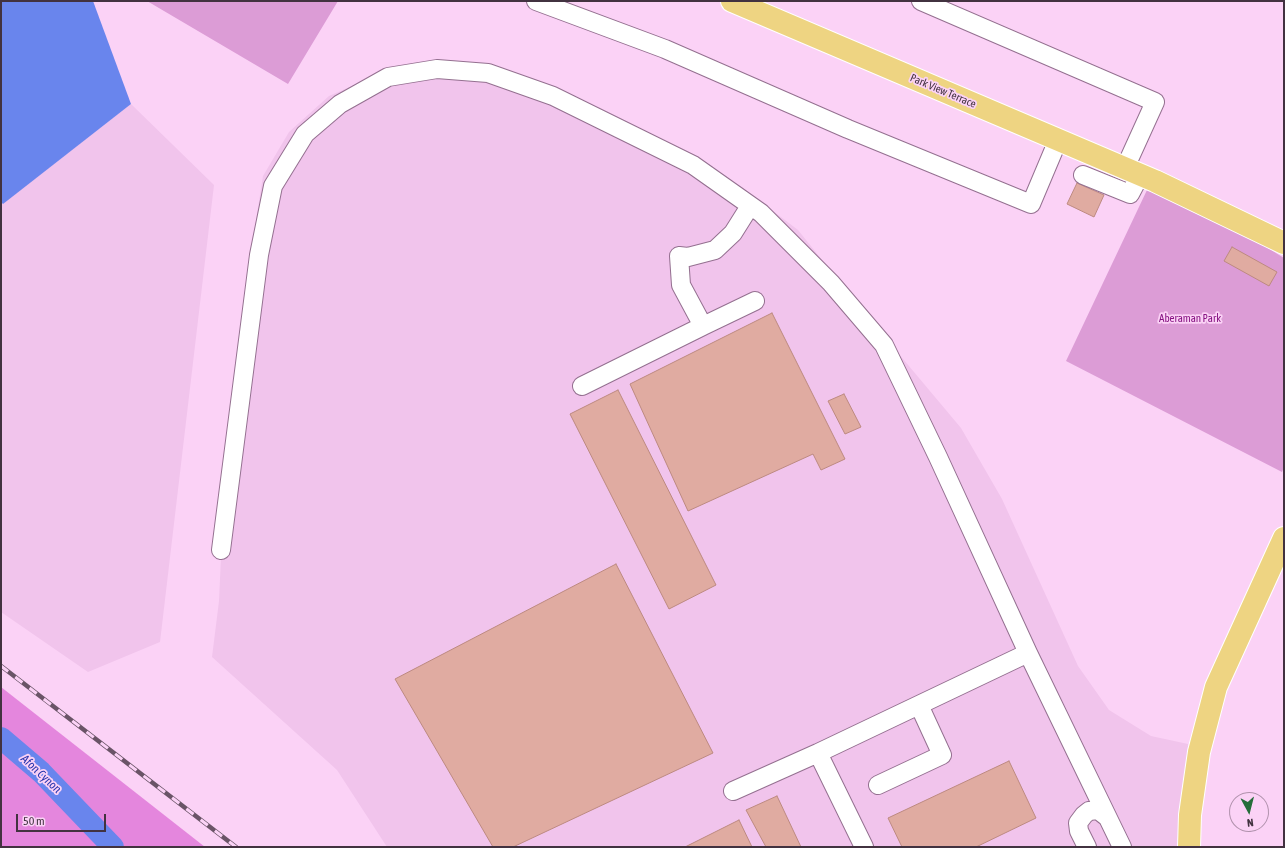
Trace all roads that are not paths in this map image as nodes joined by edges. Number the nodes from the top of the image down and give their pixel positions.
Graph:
1 (536, 1) edge
2 (732, 1) edge
3 (921, 1) edge
4 (1058, 140) junction
5 (1083, 175) dead end
6 (1140, 175) junction
7 (750, 206) junction
8 (1284, 243) edge
9 (755, 300) dead end
10 (703, 326) junction
11 (582, 386) dead end
12 (1283, 540) edge
13 (221, 550) dead end
14 (1028, 654) junction
15 (919, 705) junction
16 (818, 753) junction
17 (878, 786) dead end
18 (733, 791) dead end
19 (1107, 817) junction
20 (864, 847) edge
21 (1087, 847) edge
22 (1122, 847) edge
23 (1189, 847) edge

1 - 4 lane
2 - 4 main road, Park View Terrace
3 - 6 lane
4 - 6 main road, Park View Terrace
5 - 6 lane
6 - 8 main road, Park View Terrace
7 - 10 lane
7 - 13 lane
7 - 14 lane
9 - 10 lane
10 - 11 lane
12 - 23 main road
14 - 15 lane
14 - 19 lane
15 - 16 lane
15 - 17 lane
16 - 18 lane
16 - 20 lane
19 - 21 lane
19 - 22 lane

